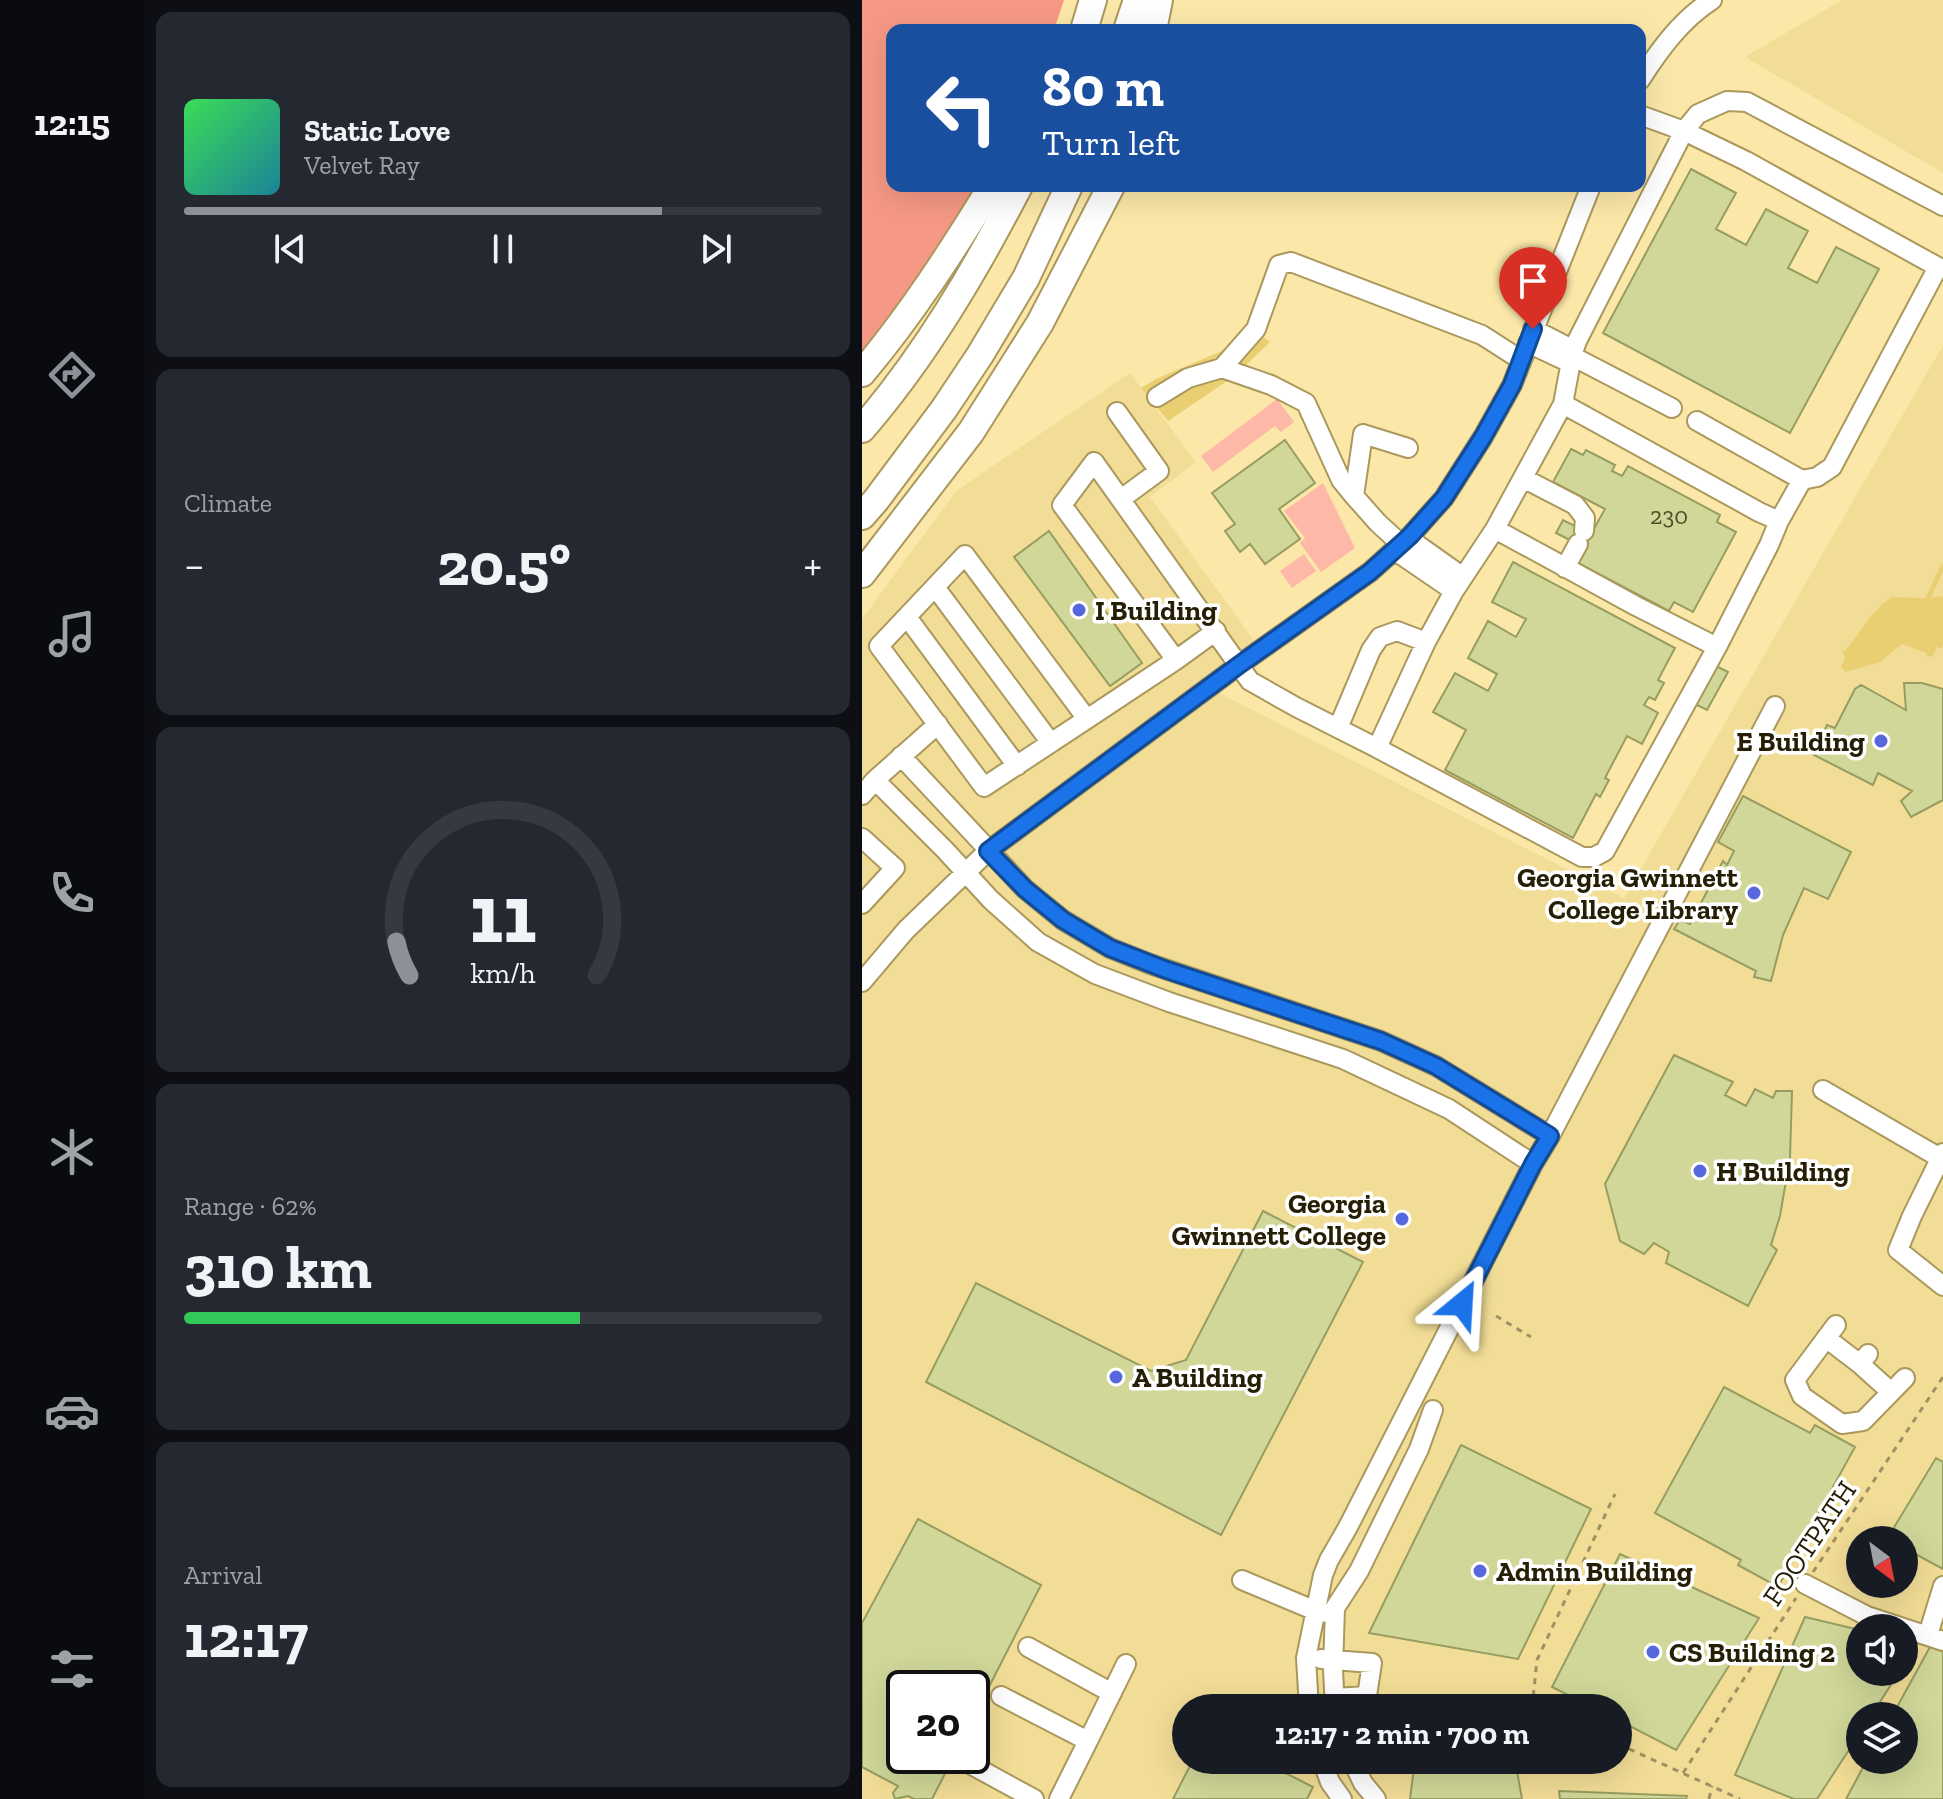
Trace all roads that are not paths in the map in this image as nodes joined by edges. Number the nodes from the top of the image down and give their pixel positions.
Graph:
1 (1093, 0) edge
2 (1137, 0) edge
3 (1159, 0) edge
4 (1712, 0) edge
5 (1086, 24) edge
6 (1129, 24) edge
7 (1154, 24) edge
8 (1646, 70) edge
9 (1646, 117) edge
10 (1684, 131) junction
11 (988, 192) edge
12 (1016, 192) edge
13 (1066, 192) edge
14 (1108, 192) edge
15 (1589, 192) edge
16 (1943, 206) edge
17 (1940, 262) edge
18 (1528, 344) junction
19 (1572, 356) junction
20 (1222, 368) junction
21 (862, 373) edge
22 (1157, 397) dead end
23 (1563, 404) junction
24 (1672, 408) dead end
25 (1117, 412) dead end
26 (1697, 421) dead end
27 (862, 429) edge
28 (1408, 448) dead end
29 (1523, 478) junction
30 (1802, 480) junction
31 (1354, 496) junction
32 (1121, 499) junction
33 (862, 516) edge
34 (1779, 521) junction
35 (1495, 529) junction
36 (1402, 543) junction
37 (1565, 568) junction
38 (862, 574) edge
39 (1458, 584) junction
40 (935, 587) junction
41 (907, 617) junction
42 (1216, 631) junction
43 (1426, 642) junction
44 (1717, 647) junction
45 (1176, 660) junction
46 (1239, 665) junction
47 (1775, 706) dead end
48 (1087, 719) junction
49 (938, 724) junction
50 (1338, 728) junction
51 (1051, 743) junction
52 (1377, 748) junction
53 (901, 756) junction
54 (1017, 766) junction
55 (875, 780) junction
56 (862, 795) edge
57 (862, 838) edge
58 (988, 851) junction
59 (966, 871) junction
60 (864, 899) edge
61 (862, 982) edge
62 (1823, 1090) dead end
63 (1550, 1136) junction
64 (1942, 1156) edge
65 (1533, 1164) junction
66 (1943, 1286) edge
67 (1905, 1378) dead end
68 (1891, 1392) junction
69 (1433, 1410) dead end
70 (1242, 1580) dead end
71 (1805, 1584) road end
72 (1943, 1586) edge
73 (1325, 1613) junction
74 (1935, 1638) edge
75 (1028, 1647) dead end
76 (1306, 1658) junction
77 (1333, 1660) junction
78 (1126, 1664) dead end
79 (1112, 1693) junction
80 (1308, 1694) edge
81 (1334, 1694) edge
82 (1367, 1694) edge
83 (1001, 1696) dead end
84 (1088, 1741) junction
85 (988, 1774) edge
86 (1327, 1774) edge
87 (1359, 1774) edge
88 (1034, 1799) edge
89 (1059, 1799) edge
90 (1342, 1799) edge
91 (1376, 1799) edge

1 - 5 highway
2 - 6 highway
3 - 7 highway
4 - 8 street
9 - 10 street
10 - 16 street
10 - 17 street
10 - 19 street
11 - 21 highway
12 - 27 highway
13 - 33 highway
14 - 38 highway
15 - 18 street
17 - 30 street
18 - 19 street
18 - 20 street
18 - 36 street
19 - 23 street
19 - 24 street
20 - 22 street
20 - 31 street
23 - 29 street
23 - 34 street
25 - 32 street
26 - 30 street
28 - 31 street
29 - 35 street
29 - 37 street
30 - 34 street
31 - 36 street
32 - 42 street
32 - 45 street
34 - 44 street
35 - 37 street
35 - 39 street
36 - 39 street
36 - 46 street
37 - 44 street
39 - 43 street
40 - 41 street
40 - 48 street
40 - 51 street
41 - 49 street
41 - 54 street
42 - 45 street
42 - 46 street
43 - 50 street
43 - 52 street
44 - 52 street
45 - 48 street
46 - 50 street
46 - 58 street
47 - 63 street
48 - 51 street
49 - 53 street
49 - 54 street
50 - 52 street
51 - 54 street
53 - 55 street
53 - 58 street
55 - 56 street
55 - 59 street
57 - 60 street
58 - 59 street
58 - 63 street
59 - 61 street
59 - 65 street
62 - 64 street
63 - 65 street
64 - 66 street
65 - 73 street
67 - 68 street
68 - 68 street
69 - 73 street
70 - 73 street
71 - 74 street
72 - 74 street
73 - 76 street
73 - 77 street
75 - 79 street
76 - 77 street
76 - 80 street
77 - 81 street
77 - 82 street
78 - 79 street
79 - 84 street
83 - 84 street
84 - 89 street
85 - 88 street
86 - 90 street
87 - 91 street

